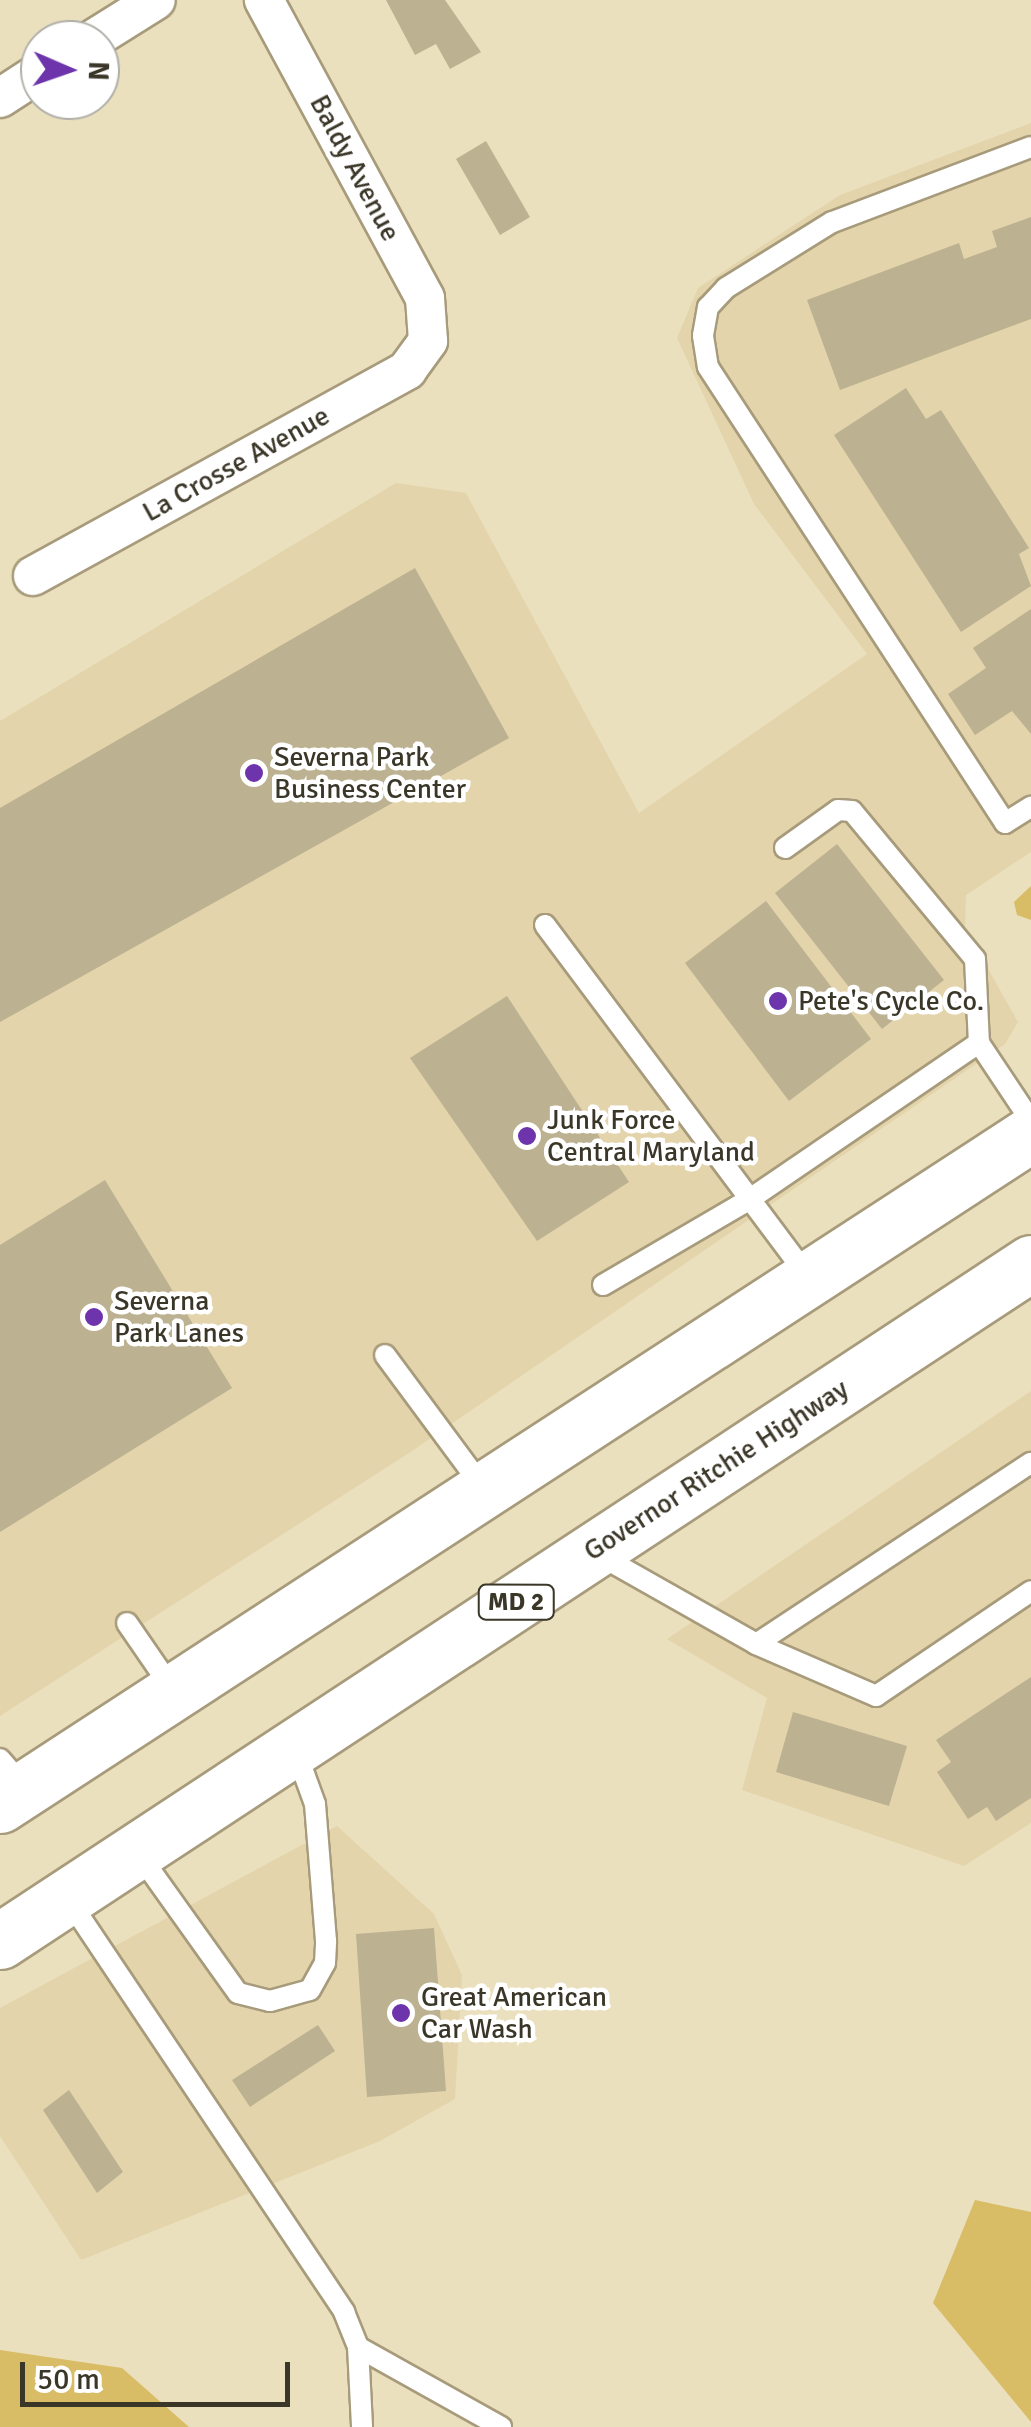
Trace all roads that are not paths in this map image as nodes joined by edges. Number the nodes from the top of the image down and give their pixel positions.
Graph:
1 (156, 0) edge
2 (264, 0) edge
3 (120, 22) edge
4 (1031, 147) edge
5 (428, 341) joint
6 (33, 576) dead end
7 (1031, 807) edge
8 (785, 848) dead end
9 (545, 925) dead end
10 (979, 1043) junction
11 (1031, 1120) edge
12 (1031, 1134) edge
13 (747, 1201) junction
14 (1031, 1263) edge
15 (810, 1279) junction
16 (602, 1285) dead end
17 (385, 1355) dead end
18 (1031, 1462) edge
19 (485, 1490) junction
20 (593, 1551) junction
21 (1031, 1591) edge
22 (128, 1623) dead end
23 (756, 1644) junction
24 (174, 1692) junction
25 (295, 1748) junction
26 (8, 1784) edge
27 (137, 1851) junction
28 (66, 1898) junction
29 (0, 1941) edge
30 (358, 2346) junction
31 (362, 2427) edge
32 (501, 2427) edge

1 - 3 street
2 - 5 street, Baldy Avenue
4 - 7 lane
5 - 6 street, La Crosse Avenue
8 - 10 lane
9 - 13 lane
10 - 11 lane
10 - 13 lane
12 - 15 highway
13 - 15 lane
13 - 16 lane
14 - 20 highway, Governor Ritchie Highway / MD 2
15 - 19 highway
17 - 19 lane
18 - 23 lane
19 - 24 highway
20 - 23 lane
20 - 25 highway, Governor Ritchie Highway / MD 2
21 - 23 lane
22 - 24 lane
24 - 26 highway
25 - 27 highway, Governor Ritchie Highway / MD 2
25 - 27 lane
27 - 28 highway, Governor Ritchie Highway / MD 2
28 - 29 highway, Governor Ritchie Highway / MD 2
28 - 30 lane
30 - 31 lane
30 - 32 lane

